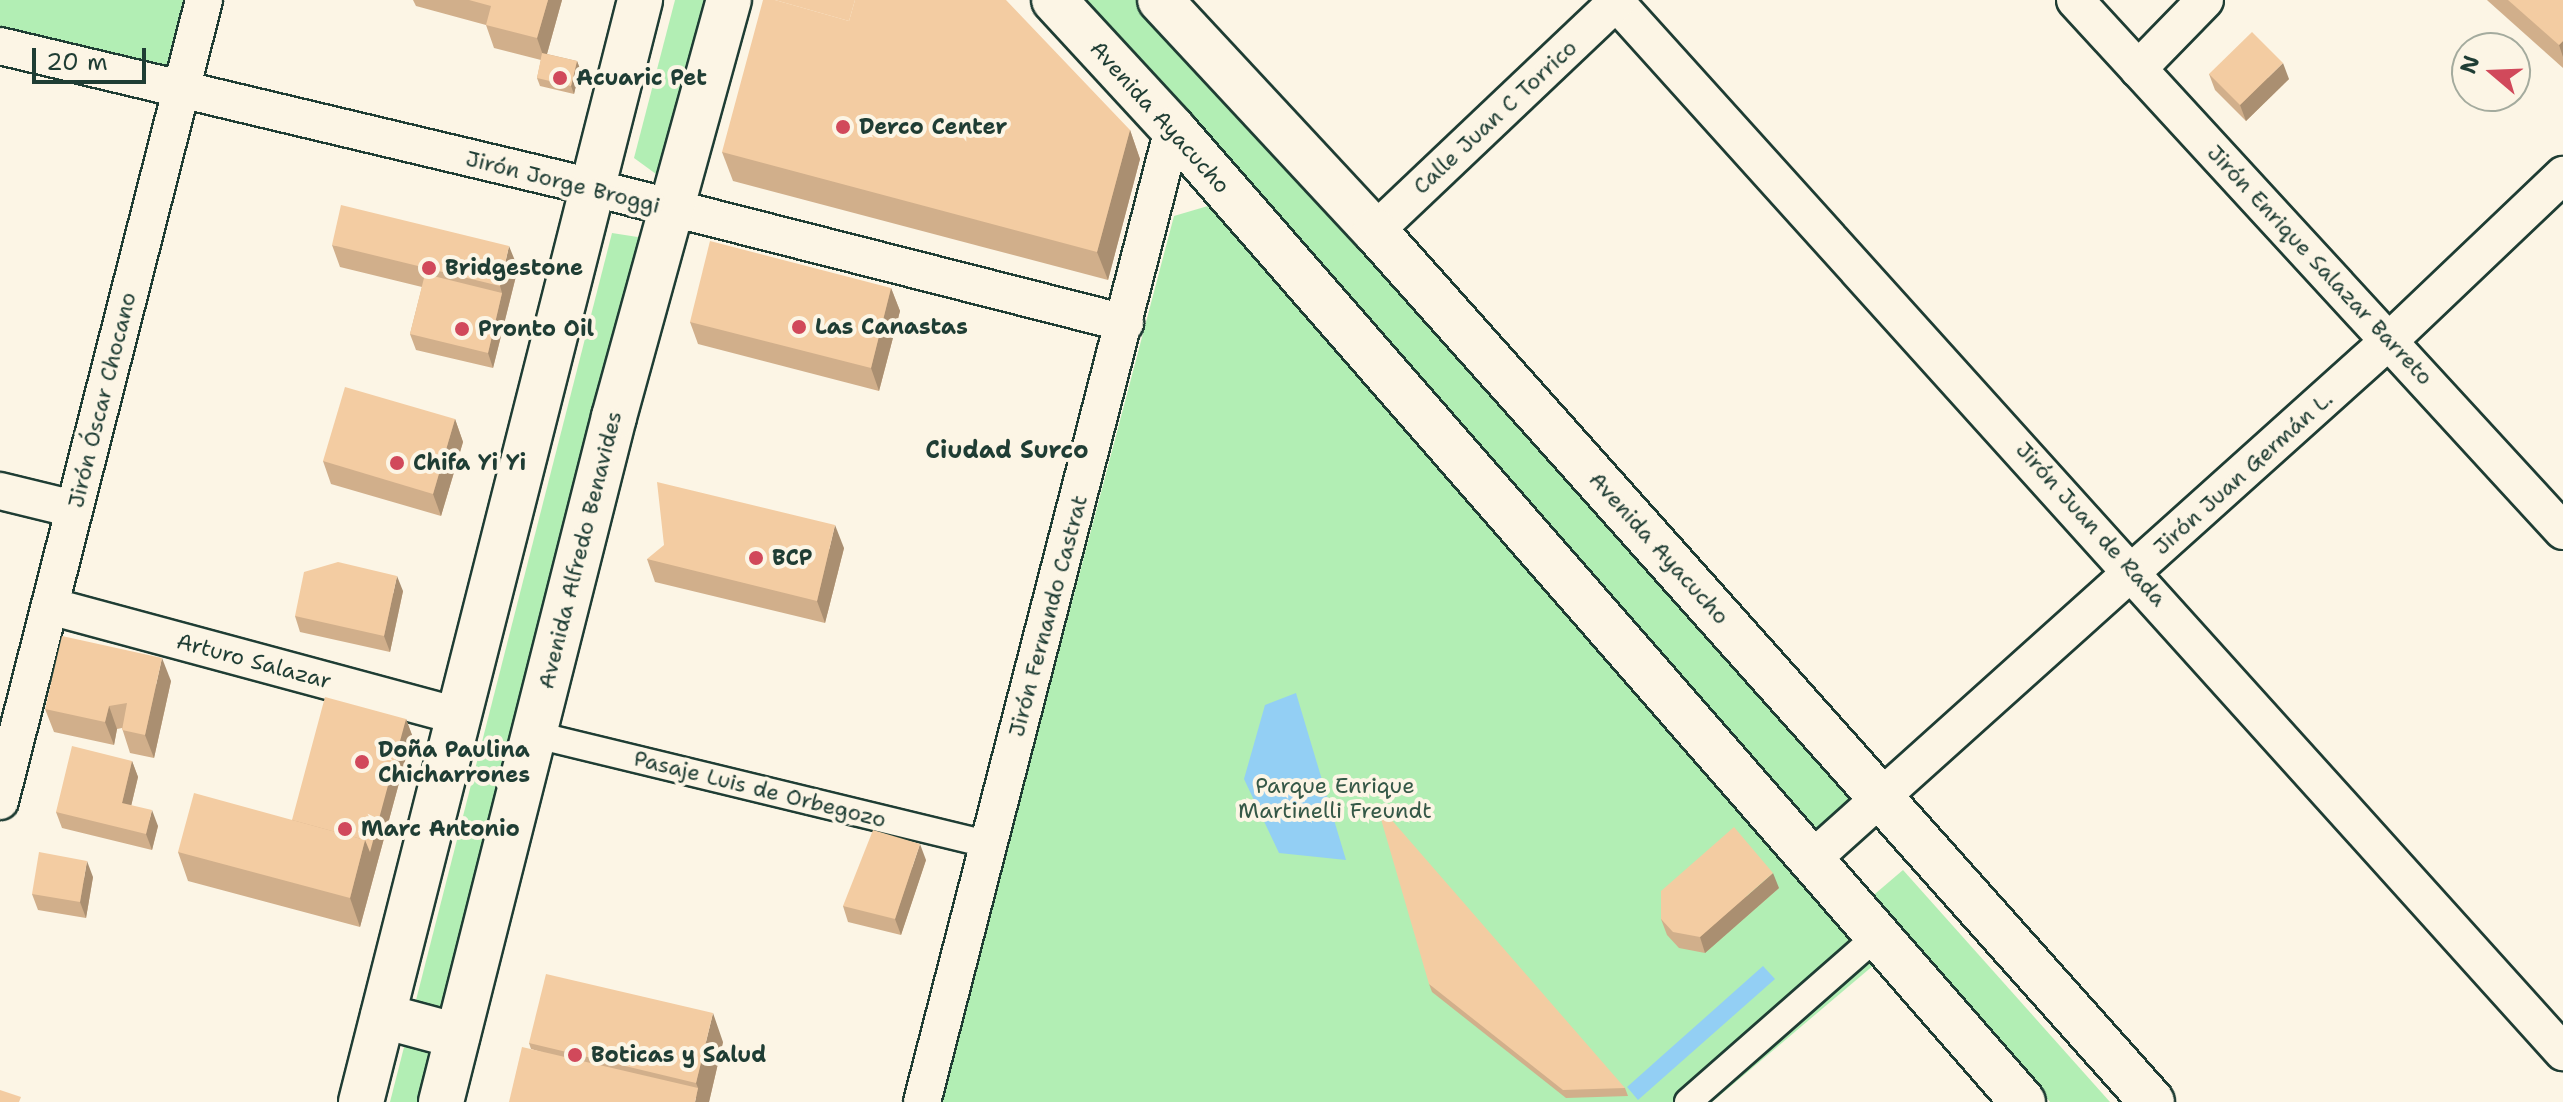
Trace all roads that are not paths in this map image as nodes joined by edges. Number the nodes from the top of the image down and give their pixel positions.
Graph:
1 (204, 0) edge
2 (640, 0) edge
3 (729, 0) edge
4 (1054, 0) edge
5 (1160, 0) edge
6 (2075, 0) edge
7 (2205, 0) edge
8 (1615, 1) edge
9 (0, 46) edge
10 (2138, 69) junction
11 (181, 90) junction
12 (1173, 129) junction
13 (2563, 175) edge
14 (588, 188) junction
15 (670, 208) junction
16 (1375, 231) junction
17 (1125, 323) junction
18 (2391, 339) junction
19 (0, 491) edge
20 (74, 509) junction
21 (2563, 531) edge
22 (2134, 571) junction
23 (50, 606) junction
24 (459, 716) junction
25 (532, 734) junction
26 (1882, 798) junction
27 (0, 801) edge
28 (988, 844) junction
29 (1810, 861) junction
30 (1876, 937) junction
31 (383, 1016) junction
32 (457, 1036) junction
33 (2563, 1052) edge
34 (361, 1102) edge
35 (441, 1102) edge
36 (922, 1102) edge
37 (1688, 1102) edge
38 (2023, 1102) edge
39 (2152, 1102) edge

1 - 11 street, Jirón Óscar Chocano
2 - 14 main road
3 - 15 main road, Avenida Alfredo Benavides
4 - 12 main road, Avenida Ayacucho
5 - 16 main road, Avenida Ayacucho
6 - 10 street, Jirón Enrique Salazar Barreto
7 - 10 street
8 - 16 street, Calle Juan C Torrico
8 - 22 street, Jirón Juan de Rada
9 - 11 street, Jirón Jorge Broggi
10 - 18 street, Jirón Enrique Salazar Barreto
11 - 14 street, Jirón Jorge Broggi
11 - 20 street, Jirón Óscar Chocano
12 - 17 street, Jirón Fernando Castrat
12 - 29 main road, Avenida Ayacucho
13 - 18 street, Jirón Juan Germán L.
14 - 15 street, Jirón Jorge Broggi
14 - 24 main road
15 - 17 street, Jirón Jorge Broggi
15 - 25 main road, Avenida Alfredo Benavides
16 - 26 main road, Avenida Ayacucho
17 - 28 street, Jirón Fernando Castrat
18 - 21 street, Jirón Enrique Salazar Barreto
18 - 22 street, Jirón Juan Germán L.
19 - 20 street
20 - 23 street, Jirón Óscar Chocano
22 - 26 street, Jirón Juan Germán L.
22 - 33 street, Jirón Juan de Rada
23 - 24 street, Arturo Salazar
23 - 27 street, Jirón Óscar Chocano
24 - 31 main road
25 - 28 street, Pasaje Luis de Orbegozo
25 - 32 main road, Avenida Alfredo Benavides
26 - 29 street, Jirón Juan Germán L.
26 - 39 main road, Avenida Ayacucho
28 - 36 street, Jirón Fernando Castrat
29 - 30 main road, Avenida Ayacucho
30 - 37 street
30 - 38 main road, Avenida Ayacucho
31 - 32 main road
31 - 34 main road
32 - 35 main road, Avenida Alfredo Benavides

